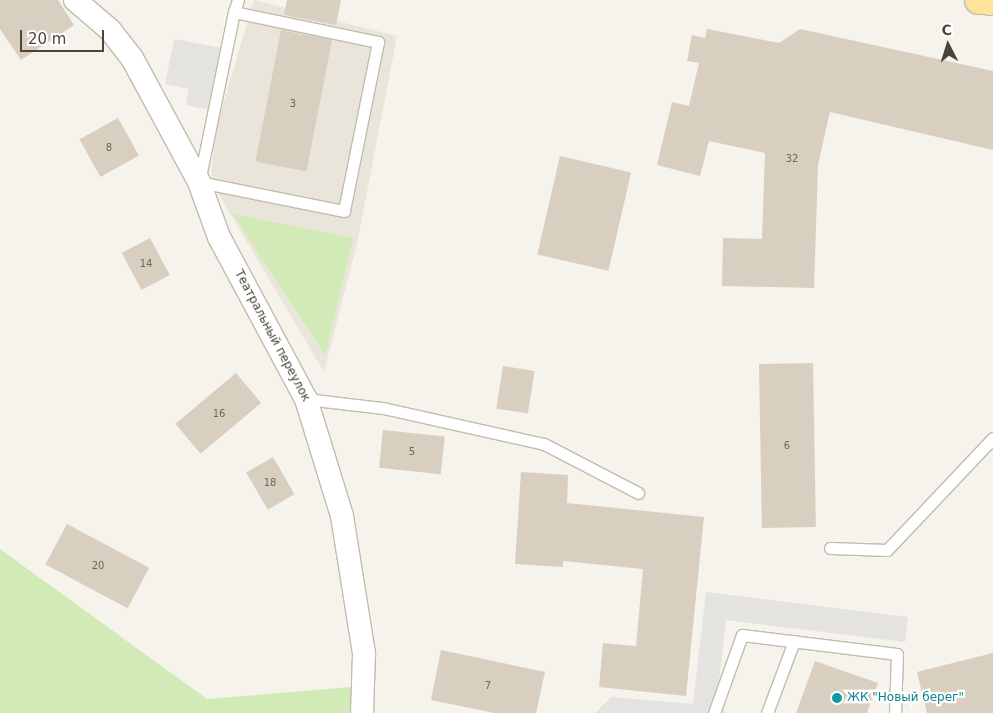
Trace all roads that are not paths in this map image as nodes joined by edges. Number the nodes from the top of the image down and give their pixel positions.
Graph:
1 (75, 0) edge
2 (238, 0) edge
3 (979, 0) edge
4 (993, 1) edge
5 (234, 12) junction
6 (199, 182) junction
7 (306, 399) junction
8 (993, 438) edge
9 (638, 493) dead end
10 (830, 548) dead end
11 (794, 641) junction
12 (362, 713) edge
13 (714, 713) edge
14 (767, 713) edge
15 (895, 713) edge

1 - 6 street, Театральный переулок
2 - 5 lane
3 - 4 main road
5 - 6 lane
5 - 6 lane
6 - 7 street, Театральный переулок
7 - 9 lane
7 - 12 street, Театральный переулок
8 - 10 lane
11 - 13 lane
11 - 14 lane
11 - 15 lane

